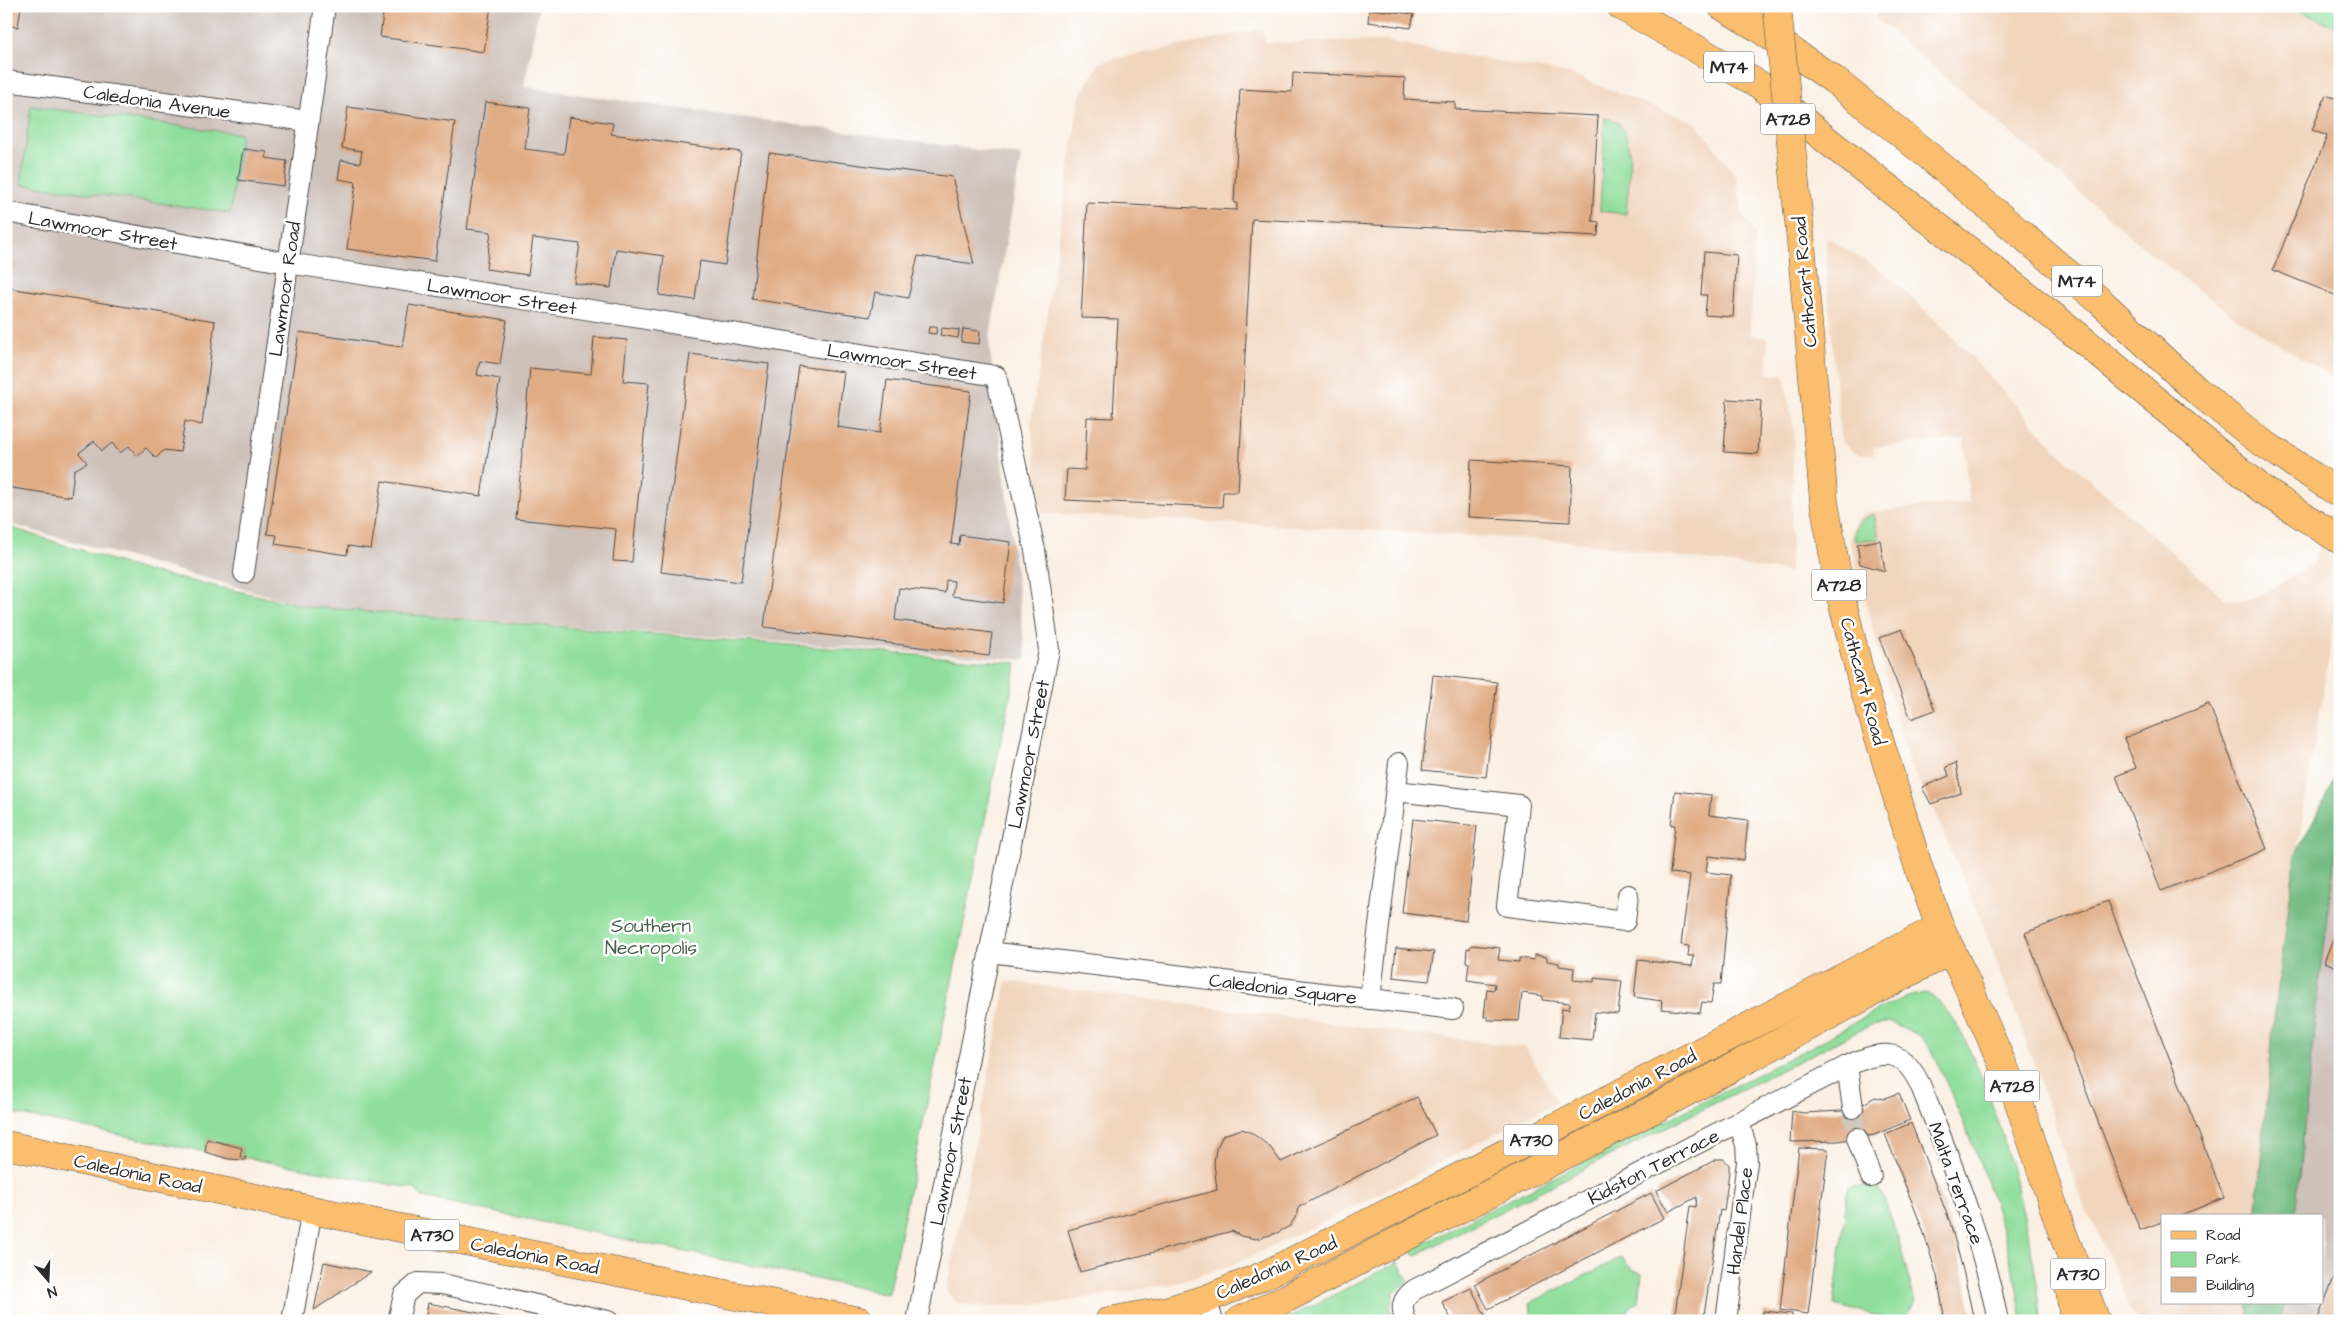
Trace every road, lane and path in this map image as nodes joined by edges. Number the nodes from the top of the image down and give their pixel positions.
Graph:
1 (325, 6) edge
2 (1621, 6) edge
3 (1722, 6) edge
4 (1777, 6) edge
5 (6, 81) edge
6 (308, 121) junction
7 (6, 212) edge
8 (288, 263) junction
9 (2330, 488) edge
10 (2340, 540) edge
11 (244, 573) dead end
12 (1399, 763) dead end
13 (1396, 791) junction
14 (1628, 895) dead end
15 (1945, 938) junction
16 (989, 952) junction
17 (1370, 999) junction
18 (1453, 1009) dead end
19 (1895, 1056) joint
20 (1847, 1066) junction
21 (1853, 1108) tunnel mouth
22 (1739, 1123) junction
23 (1857, 1138) tunnel mouth
24 (6, 1145) edge
25 (1871, 1177) dead end
26 (312, 1210) junction
27 (2060, 1226) junction
28 (1236, 1287) junction
29 (1210, 1310) edge
30 (1244, 1320) edge
31 (292, 1321) edge
32 (398, 1321) edge
33 (608, 1321) edge
34 (859, 1321) edge
35 (917, 1321) edge
36 (1109, 1321) edge
37 (1406, 1321) edge
38 (1726, 1321) edge
39 (1998, 1321) edge
40 (2074, 1321) edge
41 (2096, 1321) edge

1 - 6 street, Lawmoor Road
2 - 10 main road, M74
3 - 9 main road, M74
4 - 15 main road, Cathcart Road / A728, bridge
5 - 6 street, Caledonia Avenue
6 - 8 street, Lawmoor Road
7 - 8 street, Lawmoor Street
8 - 11 street, Lawmoor Road
8 - 16 street, Lawmoor Street
12 - 13 street, Caledonia Square
13 - 14 street
13 - 17 street, Caledonia Square
15 - 27 main road, Cathcart Road / A728
15 - 28 main road, Caledonia Road / A730
15 - 30 main road, Caledonia Road / A730
16 - 17 street, Caledonia Square
16 - 35 street, Lawmoor Street
17 - 18 street
19 - 20 street, Kidston Terrace
19 - 39 street, Malta Terrace
20 - 21 street
20 - 22 street, Kidston Terrace
22 - 37 street, Kidston Terrace
22 - 38 street, Handel Place
23 - 25 street
24 - 26 main road, Caledonia Road / A730
26 - 31 street
26 - 34 main road, Caledonia Road / A730
27 - 40 main road, A728
27 - 41 main road, Cathcart Road / A730
28 - 29 main road, Caledonia Road / A730
28 - 30 street
29 - 36 main road, Caledonia Road / A730
32 - 33 street

